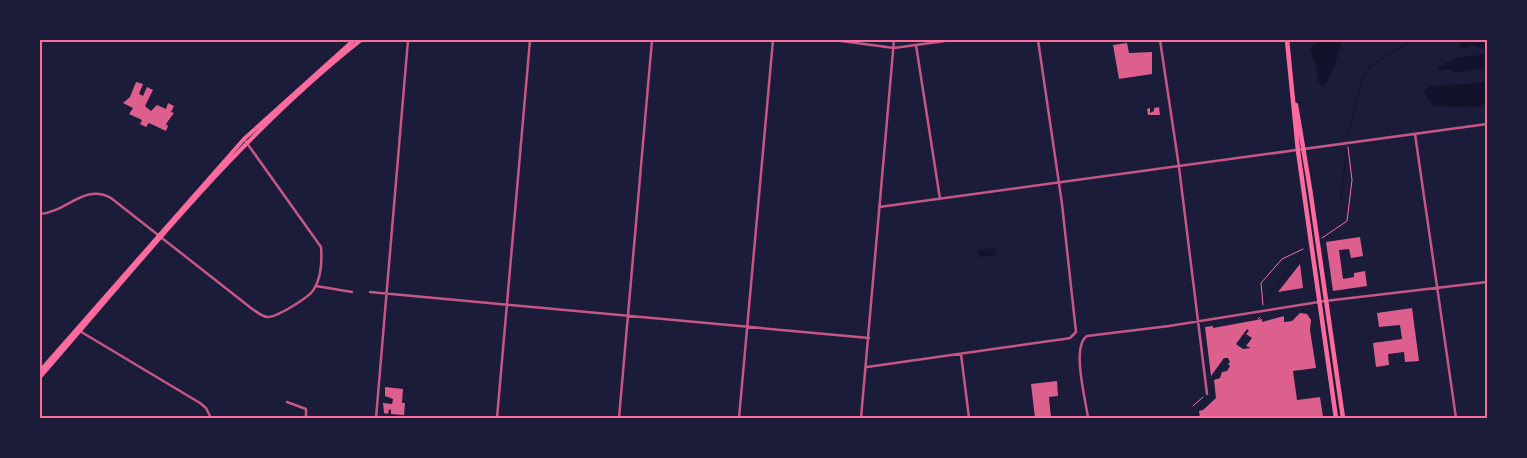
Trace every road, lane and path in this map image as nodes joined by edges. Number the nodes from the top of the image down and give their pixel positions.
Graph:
1 (354, 40) edge
2 (361, 40) edge
3 (408, 40) edge
4 (530, 40) edge
5 (652, 40) edge
6 (773, 40) edge
7 (834, 40) edge
8 (894, 40) edge
9 (952, 40) edge
10 (1038, 40) edge
11 (1160, 40) edge
12 (1287, 40) edge
13 (916, 45) junction
14 (894, 48) junction
15 (1293, 92) junction
16 (1487, 124) edge
17 (1415, 134) junction
18 (246, 141) junction
19 (1348, 147) dead end
20 (1304, 150) junction
21 (1298, 151) junction
22 (1179, 167) junction
23 (1059, 182) junction
24 (940, 199) junction
25 (879, 207) junction
26 (40, 214) edge
27 (160, 236) junction
28 (1319, 240) dead end
29 (1303, 249) dead end
30 (1487, 282) edge
31 (316, 286) junction
32 (1438, 289) junction
33 (352, 292) dead end
34 (370, 292) dead end
35 (386, 294) junction
36 (1325, 301) junction
37 (1318, 302) junction
38 (506, 305) junction
39 (1263, 305) dead end
40 (627, 315) junction
41 (1198, 321) junction
42 (748, 326) junction
43 (78, 330) junction
44 (869, 338) junction
45 (961, 354) junction
46 (867, 367) junction
47 (40, 371) edge
48 (40, 377) edge
49 (1207, 394) dead end
50 (287, 402) dead end
51 (211, 418) edge
52 (306, 418) edge
53 (376, 418) edge
54 (496, 418) edge
55 (619, 418) edge
56 (739, 418) edge
57 (861, 418) edge
58 (969, 418) edge
59 (1088, 418) edge
60 (1336, 418) edge
61 (1343, 418) edge
62 (1456, 418) edge

1 - 18 main road
2 - 18 main road
3 - 35 street
4 - 38 street
5 - 40 street
6 - 42 street
7 - 14 street
8 - 14 street
9 - 13 street
10 - 23 street
11 - 22 street
12 - 15 main road
13 - 14 street
13 - 24 street
14 - 25 street
15 - 20 main road
15 - 21 main road
16 - 17 street
17 - 20 street
17 - 32 street
18 - 27 main road
18 - 31 street
19 - 28 path
20 - 21 street
20 - 36 main road
21 - 22 street
21 - 37 main road
22 - 23 street
22 - 41 street
23 - 24 street
23 - 45 street
24 - 25 street
25 - 44 street
26 - 27 street
27 - 31 street
27 - 43 main road
29 - 39 path
30 - 32 street
31 - 33 street
32 - 36 street
32 - 62 street
34 - 35 street
35 - 38 street
35 - 53 street
36 - 37 street
36 - 61 main road
37 - 41 street
37 - 60 main road
38 - 40 street
38 - 54 street
40 - 42 street
40 - 55 street
41 - 49 street
41 - 59 street
42 - 44 street
42 - 56 street
43 - 47 main road
43 - 48 main road
43 - 51 street
44 - 46 street
45 - 46 street
45 - 58 street
46 - 57 street
50 - 52 street

